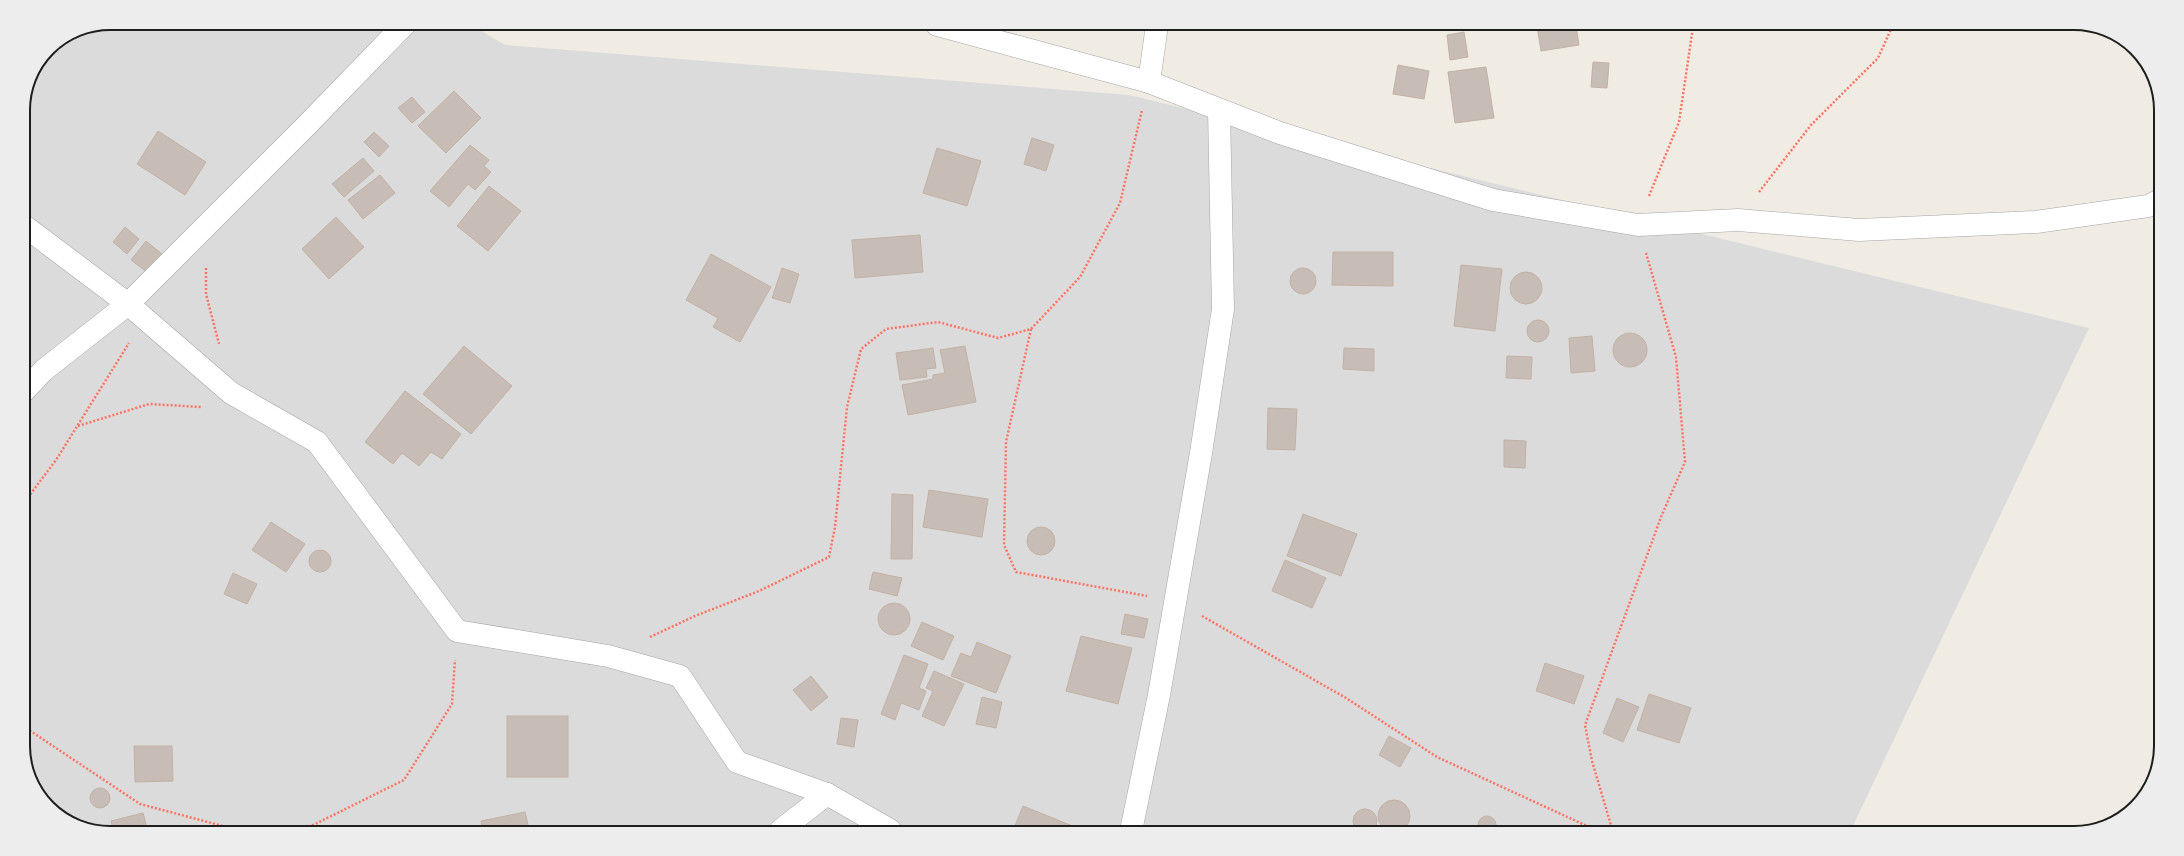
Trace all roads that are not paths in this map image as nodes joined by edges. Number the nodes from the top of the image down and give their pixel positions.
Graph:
1 (399, 30) edge
2 (956, 30) edge
3 (1156, 30) edge
4 (1149, 82) junction
5 (1219, 110) junction
6 (2154, 203) edge
7 (30, 230) edge
8 (128, 304) junction
9 (30, 385) edge
10 (828, 794) junction
11 (786, 826) edge
12 (883, 826) edge
13 (1132, 826) edge

1 - 8 street
2 - 4 street
3 - 4 street
4 - 5 street
5 - 6 street
5 - 13 street
7 - 8 street
8 - 9 street
8 - 10 street
10 - 11 street
10 - 12 street

